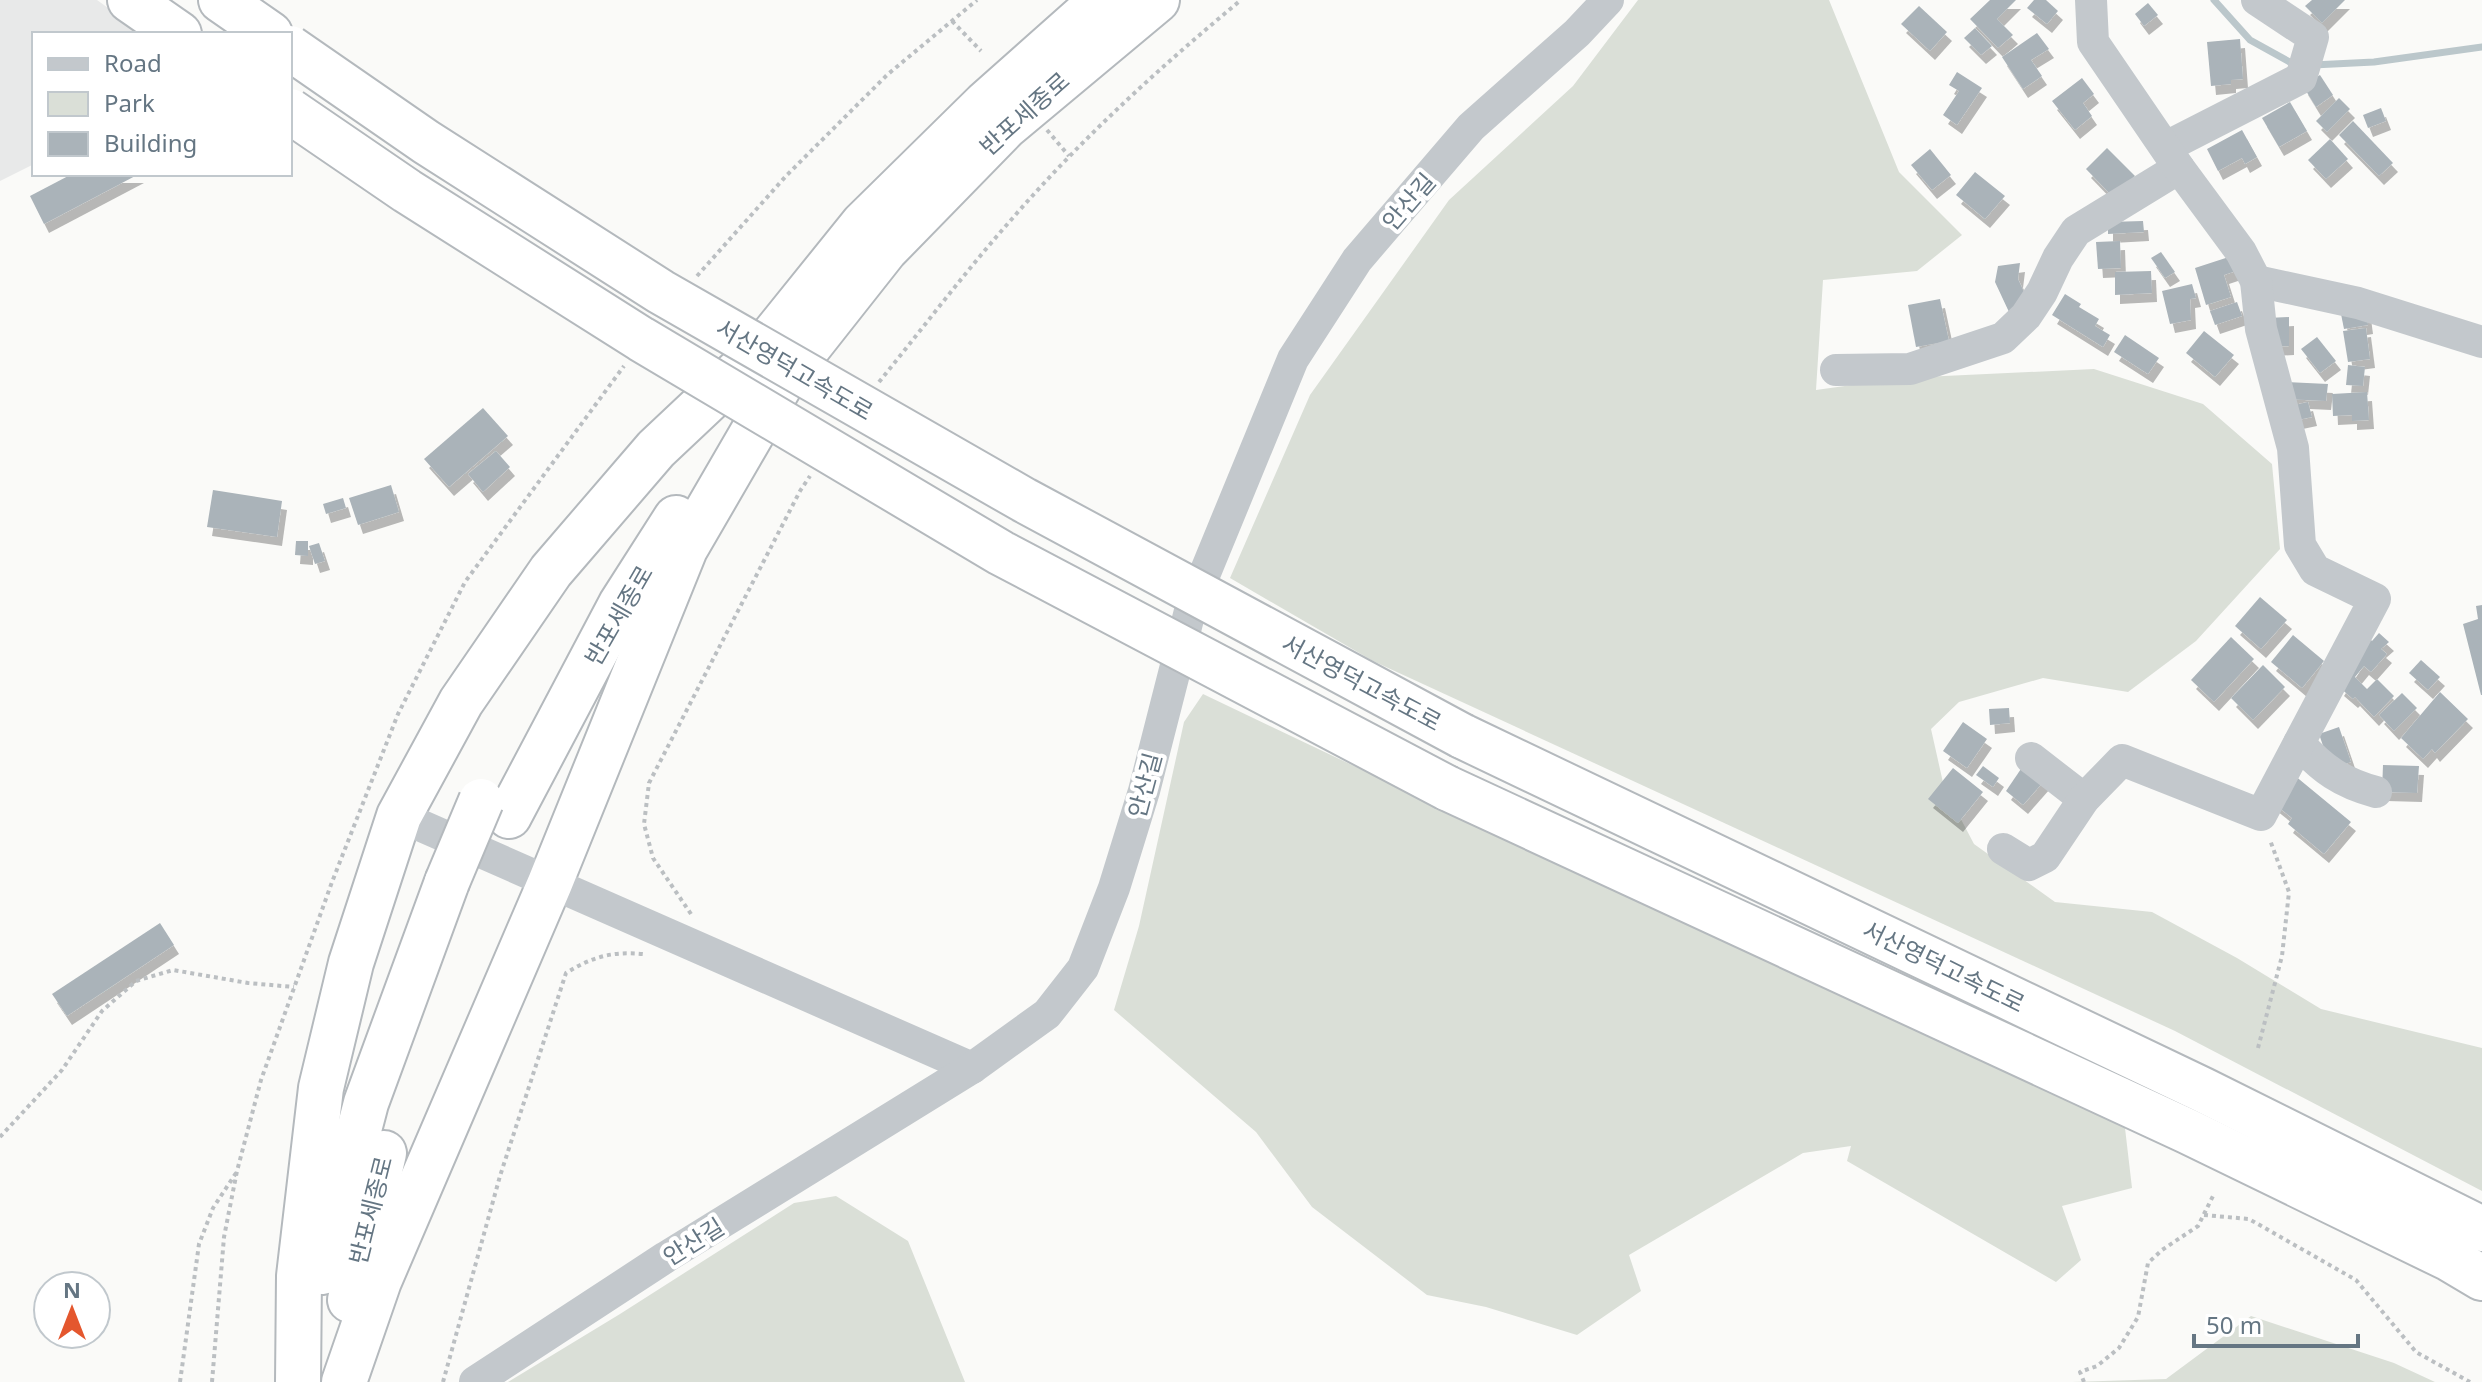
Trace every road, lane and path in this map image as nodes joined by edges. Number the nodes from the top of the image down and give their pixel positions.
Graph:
1 (130, 0) edge
2 (221, 0) edge
3 (1102, 0) edge
4 (1157, 0) edge
5 (1241, 0) edge
6 (1608, 0) edge
7 (2091, 0) edge
8 (2257, 0) edge
9 (952, 21) dead end
10 (176, 32) edge
11 (267, 32) edge
12 (292, 49) edge
13 (981, 51) dead end
14 (292, 112) edge
15 (1040, 122) dead end
16 (1069, 156) junction
17 (2173, 158) junction
18 (2256, 281) junction
19 (2482, 342) edge
20 (770, 367) junction
21 (1836, 370) dead end
22 (877, 385) dead end
23 (817, 467) dead end
24 (2299, 743) junction
25 (2031, 758) dead end
26 (2376, 792) dead end
27 (2084, 799) junction
28 (2261, 815) junction
29 (399, 816) junction
30 (2003, 849) dead end
31 (550, 883) junction
32 (461, 886) junction
33 (646, 954) dead end
34 (718, 956) junction
35 (295, 987) dead end
36 (2258, 1048) dead end
37 (972, 1068) junction
38 (0, 1137) edge
39 (237, 1171) dead end
40 (2214, 1194) dead end
41 (2204, 1215) junction
42 (2482, 1229) edge
43 (2482, 1278) edge
44 (180, 1382) edge
45 (301, 1382) edge
46 (342, 1382) edge
47 (443, 1382) edge
48 (475, 1382) edge
49 (2084, 1382) edge
50 (2470, 1382) edge

1 - 10 highway
2 - 11 highway
3 - 20 highway, 반포세종로
4 - 20 highway, 반포세종로
5 - 16 path
6 - 37 street, 안산길
7 - 17 street
8 - 17 street
9 - 13 path
12 - 42 highway, 서산영덕고속도로, bridge
14 - 43 highway, 서산영덕고속도로, bridge
15 - 16 path
16 - 22 path
17 - 18 street
17 - 21 street
18 - 19 street
18 - 24 street
20 - 29 highway
20 - 31 highway
20 - 32 highway, 반포세종로
23 - 34 path
24 - 26 street
24 - 28 street
25 - 27 street
27 - 28 street
27 - 30 street
28 - 36 path
29 - 31 street
29 - 45 highway
31 - 34 street
31 - 46 highway
32 - 45 highway, 반포세종로
32 - 46 highway, 반포세종로
33 - 47 path
34 - 37 street
35 - 38 path
37 - 48 street, 안산길
39 - 44 path
40 - 41 path
41 - 49 path
41 - 50 path

